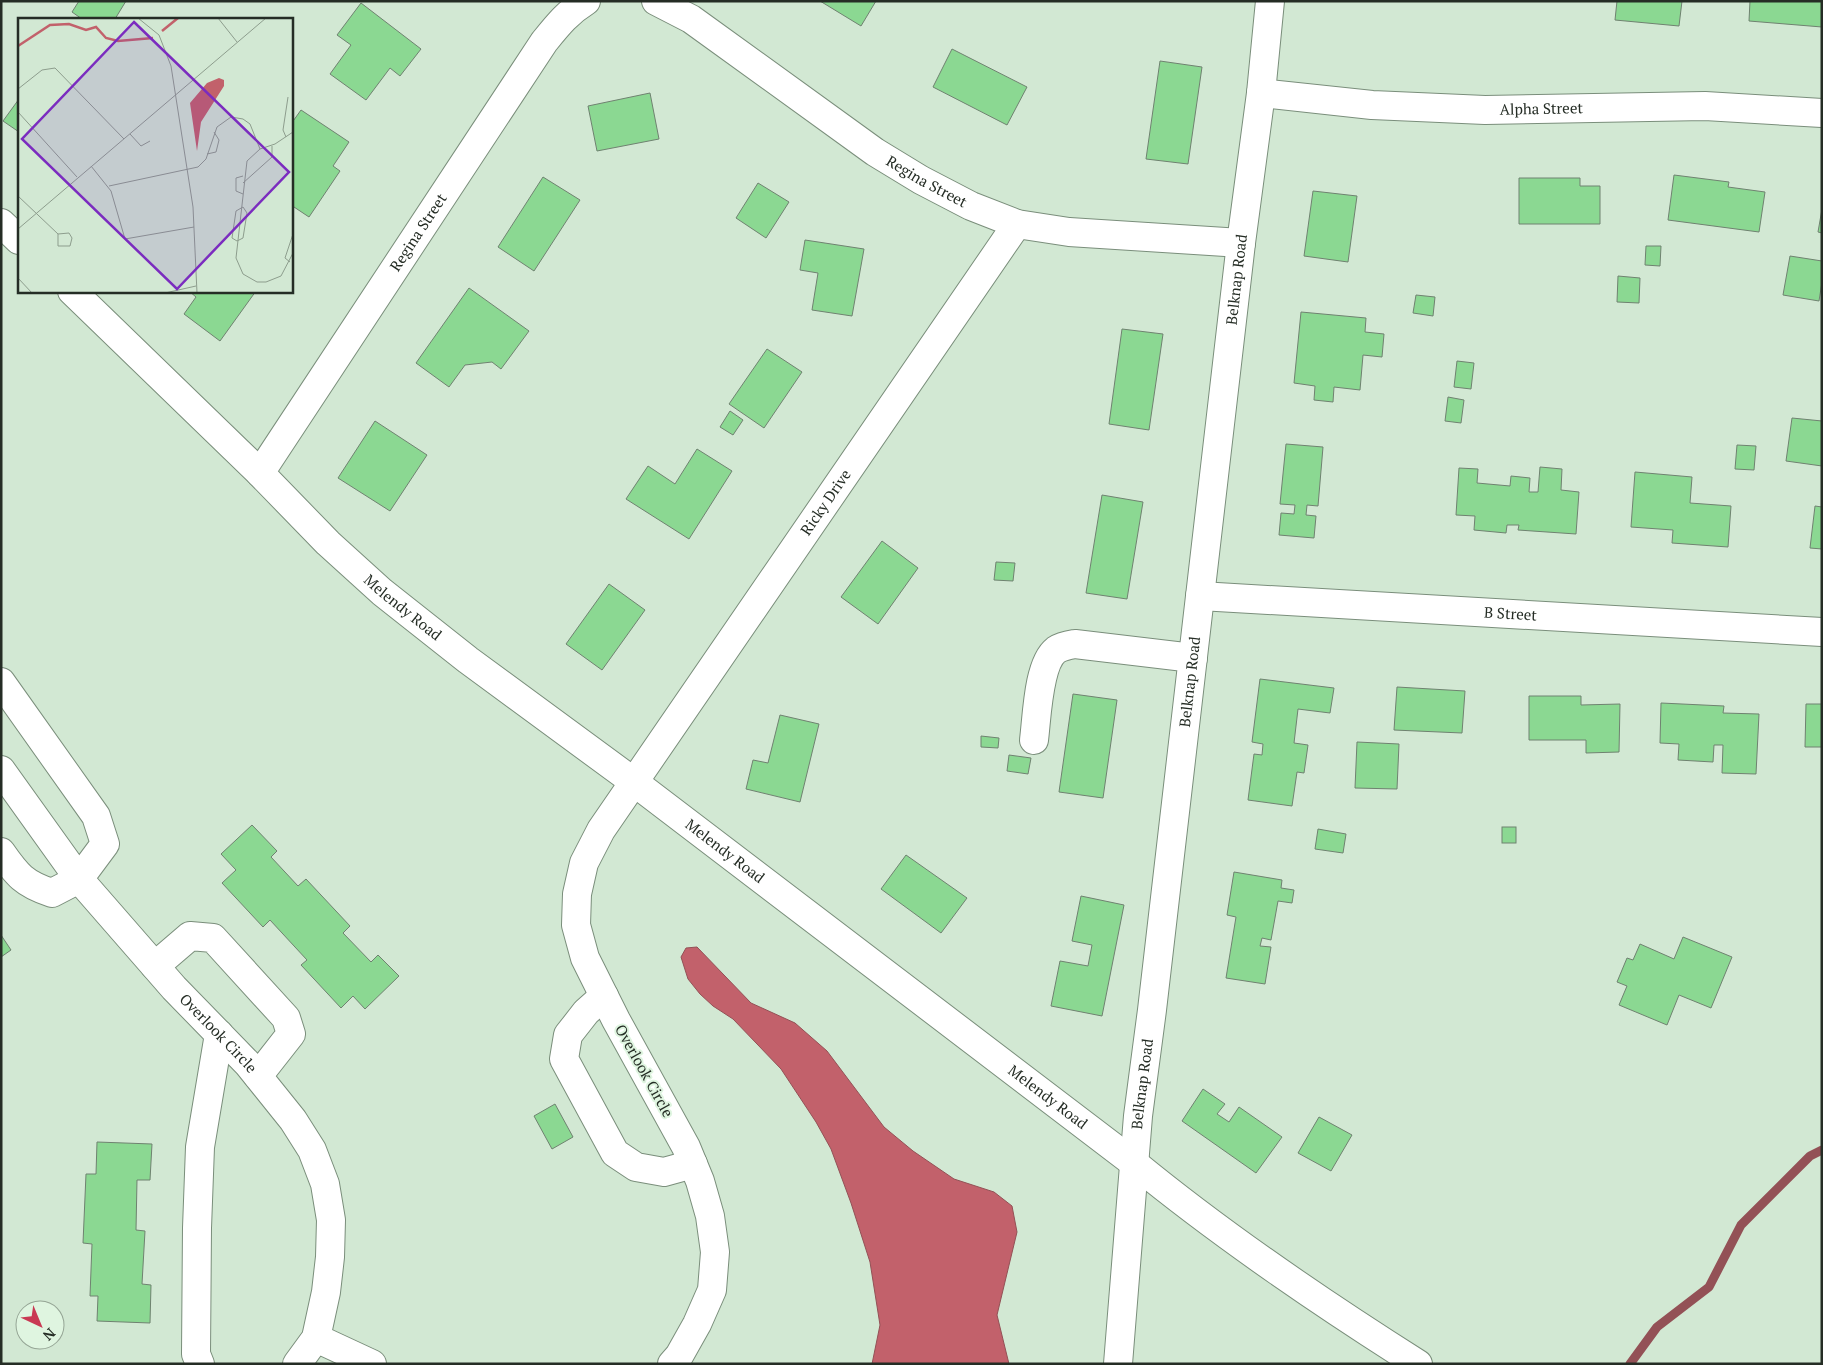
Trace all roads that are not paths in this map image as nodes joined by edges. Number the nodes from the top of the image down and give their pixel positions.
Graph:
1 (586, 1) edge
2 (656, 1) edge
3 (1270, 1) edge
4 (1261, 93) junction
5 (1822, 114) edge
6 (1, 223) edge
7 (1017, 224) junction
8 (18, 239) edge
9 (1241, 243) junction
10 (73, 292) edge
11 (260, 473) junction
12 (1200, 596) junction
13 (1822, 632) edge
14 (1193, 658) junction
15 (1, 682) edge
16 (1034, 740) dead end
17 (1, 770) edge
18 (634, 782) junction
19 (1, 852) edge
20 (79, 879) junction
21 (156, 966) junction
22 (604, 996) junction
23 (219, 1034) junction
24 (258, 1076) junction
25 (693, 1164) junction
26 (1134, 1164) junction
27 (316, 1338) junction
28 (200, 1364) edge
29 (297, 1364) edge
30 (372, 1364) edge
31 (672, 1364) edge
32 (1118, 1364) edge
33 (1418, 1364) edge

1 - 11 street, Regina Street
2 - 7 street, Regina Street
3 - 4 street, Belknap Road
4 - 5 street, Alpha Street
4 - 9 street, Belknap Road
6 - 8 street
7 - 9 street, Regina Street
7 - 18 street, Ricky Drive
9 - 12 street, Belknap Road
10 - 11 street, Melendy Road
11 - 18 street, Melendy Road
12 - 13 street, B Street
12 - 14 street, Belknap Road
14 - 16 street
14 - 26 street, Belknap Road
15 - 20 street
17 - 20 street, Overlook Circle
18 - 22 street, Overlook Circle
18 - 26 street, Melendy Road
19 - 20 street
20 - 21 street, Overlook Circle
21 - 23 street, Overlook Circle
21 - 24 street
22 - 25 street, Overlook Circle
22 - 25 street
23 - 24 street, Overlook Circle
23 - 28 street
24 - 27 street, Overlook Circle
25 - 31 street, Overlook Circle
26 - 32 street, Belknap Road
26 - 33 street, Melendy Road
27 - 29 street, Overlook Circle
27 - 30 street

